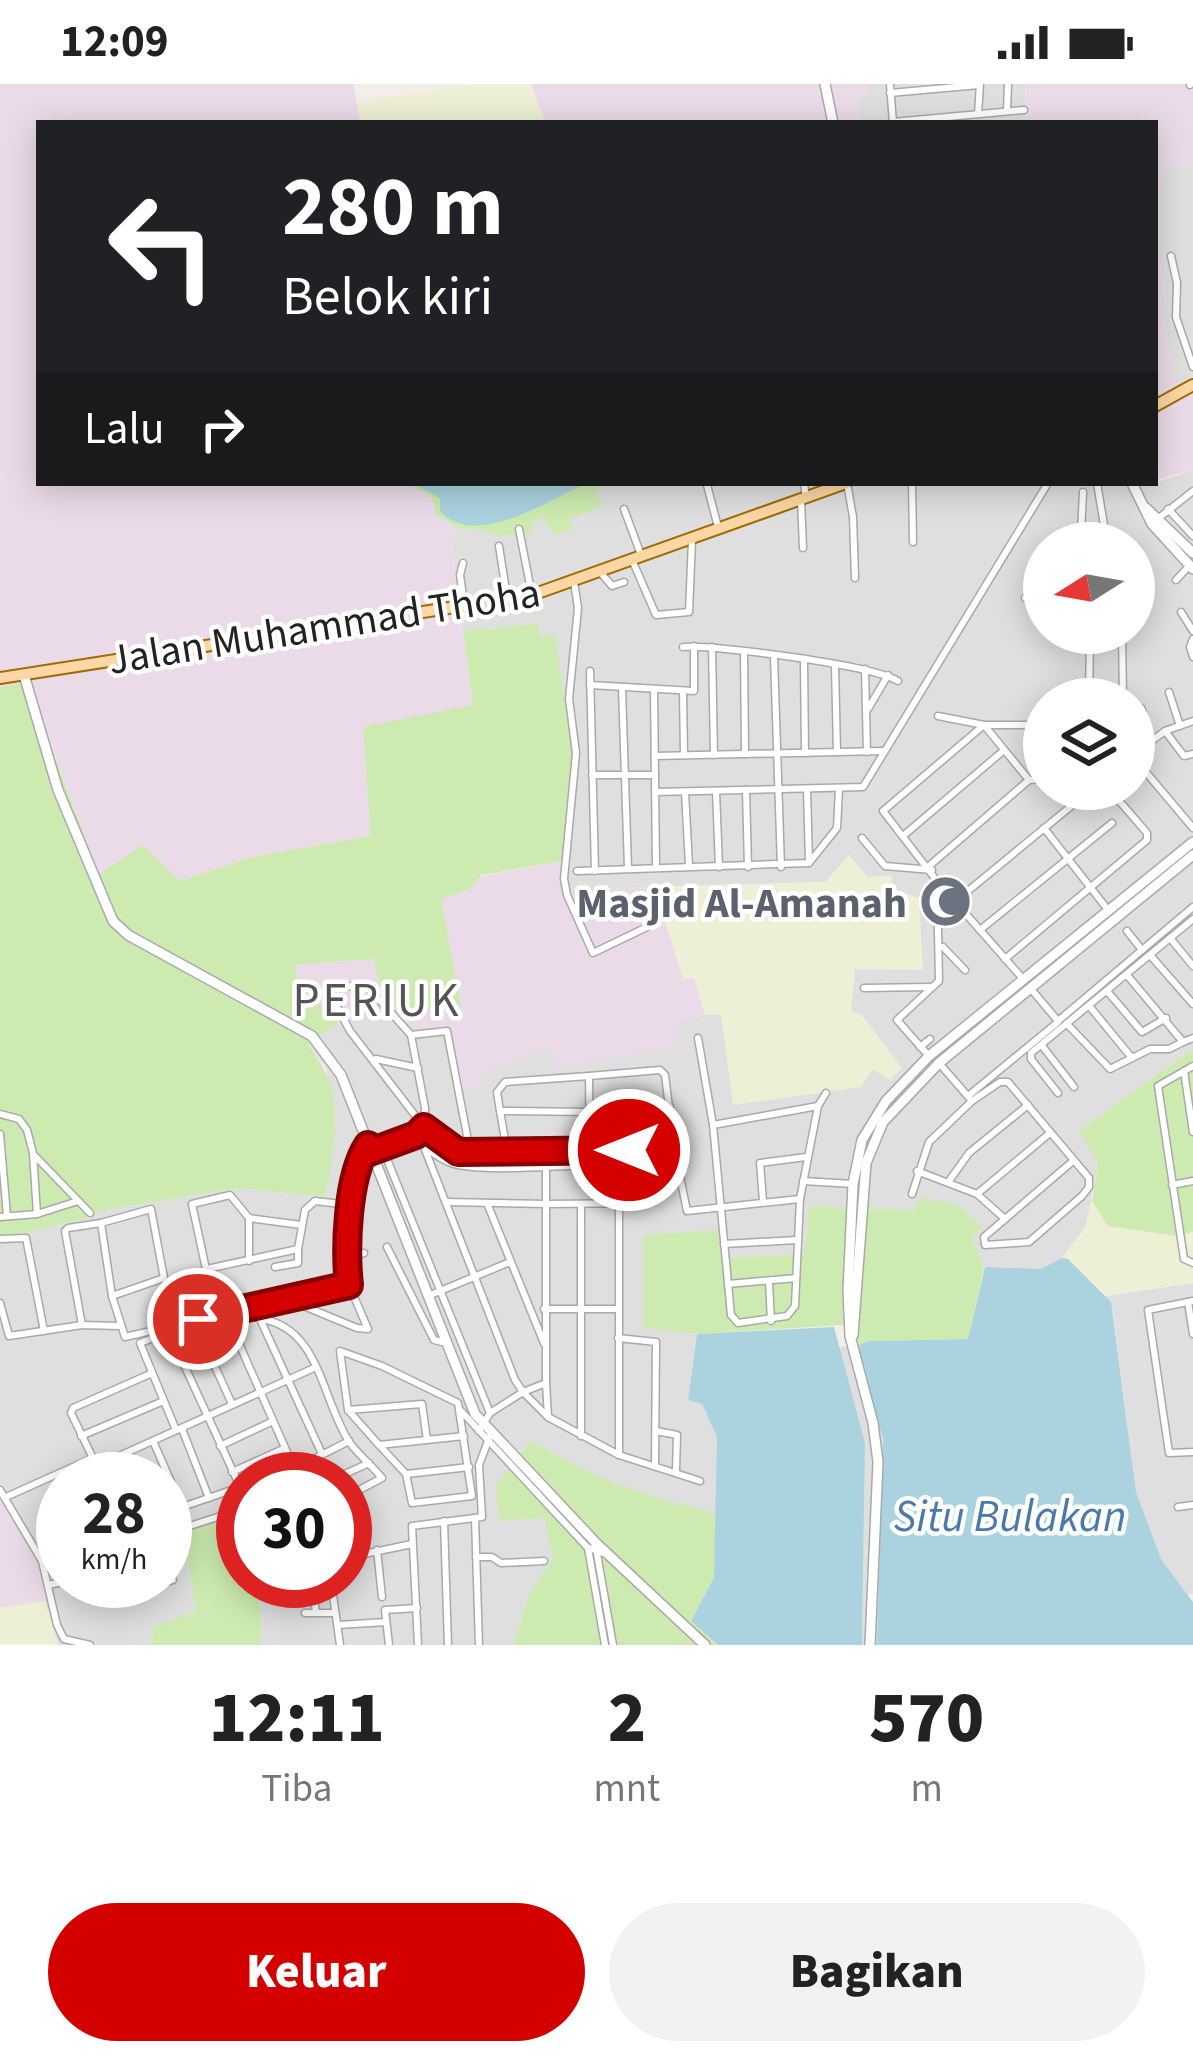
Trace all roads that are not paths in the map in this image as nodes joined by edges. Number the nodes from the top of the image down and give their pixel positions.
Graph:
1 (825, 84) edge
2 (1009, 84) edge
3 (980, 85) edge
4 (890, 88) edge
5 (1024, 110) dead end
6 (1007, 111) junction
7 (978, 114) junction
8 (832, 120) edge
9 (893, 120) edge
10 (914, 120) edge
11 (1171, 256) dead end
12 (1193, 367) edge
13 (1193, 385) edge
14 (1158, 404) edge
15 (707, 486) edge
16 (804, 486) edge
17 (848, 486) edge
18 (912, 486) edge
19 (1046, 486) edge
20 (1098, 486) edge
21 (1134, 486) edge
22 (826, 487) edge
23 (1193, 491) edge
24 (1084, 492) dead end
25 (803, 499) junction
26 (624, 509) dead end
27 (1160, 516) junction
28 (1079, 522) edge
29 (1104, 522) edge
30 (519, 529) dead end
31 (719, 531) junction
32 (1193, 536) edge
33 (692, 540) junction
34 (913, 542) dead end
35 (499, 546) dead end
36 (803, 548) dead end
37 (1193, 553) edge
38 (638, 560) junction
39 (463, 563) dead end
40 (1191, 567) edge
41 (601, 573) junction
42 (855, 578) dead end
43 (1176, 580) dead end
44 (574, 582) junction
45 (624, 582) dead end
46 (532, 595) junction
47 (508, 601) junction
48 (464, 606) junction
49 (1181, 612) dead end
50 (1193, 635) edge
51 (694, 646) junction
52 (712, 646) junction
53 (683, 647) dead end
54 (744, 652) junction
55 (774, 657) junction
56 (1193, 657) edge
57 (804, 661) junction
58 (835, 666) junction
59 (865, 669) junction
60 (590, 671) dead end
61 (24, 675) junction
62 (888, 675) junction
63 (0, 678) edge
64 (898, 681) dead end
65 (590, 685) junction
66 (622, 688) junction
67 (653, 690) junction
68 (683, 692) junction
69 (1168, 692) dead end
70 (866, 712) junction
71 (938, 716) dead end
72 (1193, 721) edge
73 (984, 724) junction
74 (1023, 725) edge
75 (1180, 726) junction
76 (1165, 731) junction
77 (1155, 737) edge
78 (1003, 751) junction
79 (837, 752) junction
80 (867, 752) junction
81 (882, 752) junction
82 (805, 753) junction
83 (714, 754) junction
84 (745, 754) junction
85 (776, 754) junction
86 (1193, 754) edge
87 (683, 755) junction
88 (655, 756) junction
89 (1023, 773) edge
90 (592, 775) junction
91 (624, 775) junction
92 (655, 775) junction
93 (1155, 782) edge
94 (1023, 785) edge
95 (777, 789) junction
96 (807, 789) junction
97 (839, 789) junction
98 (746, 790) junction
99 (716, 791) junction
100 (656, 792) junction
101 (685, 792) junction
102 (1066, 810) edge
103 (1127, 810) edge
104 (1112, 823) dead end
105 (1044, 828) junction
106 (1193, 828) edge
107 (903, 836) junction
108 (862, 838) dead end
109 (1193, 842) edge
110 (1193, 855) edge
111 (1069, 859) junction
112 (809, 863) junction
113 (689, 867) junction
114 (719, 867) junction
115 (748, 867) junction
116 (781, 867) junction
117 (628, 868) junction
118 (656, 868) junction
119 (930, 868) junction
120 (577, 871) dead end
121 (595, 872) junction
122 (937, 880) junction
123 (1092, 889) junction
124 (957, 900) junction
125 (1193, 907) edge
126 (1111, 913) junction
127 (1192, 922) edge
128 (647, 927) dead end
129 (980, 930) junction
130 (1127, 931) dead end
131 (1170, 938) junction
132 (941, 944) junction
133 (1146, 952) junction
134 (1005, 959) junction
135 (1193, 966) edge
136 (965, 970) dead end
137 (1126, 975) junction
138 (1027, 984) junction
139 (934, 987) junction
140 (864, 988) dead end
141 (1107, 991) junction
142 (1193, 1004) edge
143 (1090, 1006) junction
144 (1166, 1018) junction
145 (1062, 1023) junction
146 (411, 1035) junction
147 (698, 1038) dead end
148 (1193, 1038) edge
149 (930, 1039) dead end
150 (1183, 1042) junction
151 (1042, 1047) junction
152 (925, 1052) junction
153 (1132, 1058) junction
154 (372, 1059) junction
155 (939, 1064) junction
156 (418, 1068) junction
157 (1189, 1068) edge
158 (589, 1076) junction
159 (1074, 1088) dead end
160 (826, 1094) dead end
161 (1058, 1094) dead end
162 (970, 1098) junction
163 (1028, 1104) junction
164 (818, 1106) junction
165 (670, 1107) junction
166 (500, 1112) junction
167 (591, 1112) junction
168 (0, 1114) edge
169 (712, 1125) junction
170 (424, 1127) junction
171 (1050, 1132) junction
172 (1193, 1132) edge
173 (0, 1134) edge
174 (416, 1135) junction
175 (867, 1142) junction
176 (424, 1147) junction
177 (373, 1148) junction
178 (546, 1150) junction
179 (590, 1150) junction
180 (470, 1151) junction
181 (507, 1151) junction
182 (33, 1153) junction
183 (806, 1157) junction
184 (1073, 1161) junction
185 (546, 1166) junction
186 (917, 1171) junction
187 (680, 1177) dead end
188 (949, 1180) junction
189 (803, 1181) junction
190 (1193, 1181) edge
191 (859, 1184) junction
192 (1172, 1185) junction
193 (912, 1194) dead end
194 (977, 1194) junction
195 (800, 1198) junction
196 (78, 1201) junction
197 (763, 1201) junction
198 (444, 1202) junction
199 (487, 1203) junction
200 (546, 1204) junction
201 (581, 1204) junction
202 (619, 1204) junction
203 (352, 1205) junction
204 (721, 1206) junction
205 (90, 1213) dead end
206 (38, 1214) junction
207 (3, 1216) edge
208 (249, 1218) junction
209 (1005, 1219) junction
210 (101, 1223) junction
211 (301, 1225) junction
212 (0, 1238) edge
213 (797, 1240) junction
214 (724, 1244) junction
215 (387, 1247) dead end
216 (298, 1250) junction
217 (364, 1253) dead end
218 (346, 1260) junction
219 (249, 1261) junction
220 (510, 1262) junction
221 (1193, 1263) edge
222 (275, 1267) dead end
223 (417, 1268) junction
224 (207, 1269) junction
225 (400, 1275) junction
226 (474, 1275) junction
227 (796, 1278) junction
228 (769, 1281) junction
229 (728, 1284) junction
230 (349, 1285) junction
231 (433, 1294) junction
232 (112, 1296) junction
233 (291, 1300) junction
234 (1191, 1301) edge
235 (0, 1303) edge
236 (544, 1309) junction
237 (617, 1309) junction
238 (582, 1310) junction
239 (216, 1316) junction
240 (260, 1319) junction
241 (771, 1321) junction
242 (229, 1322) junction
243 (82, 1325) junction
244 (119, 1326) junction
245 (197, 1327) junction
246 (44, 1331) junction
247 (169, 1332) junction
248 (1193, 1334) edge
249 (618, 1338) junction
250 (446, 1342) junction
251 (545, 1346) junction
252 (314, 1368) junction
253 (150, 1374) junction
254 (465, 1374) junction
255 (287, 1379) junction
256 (546, 1383) junction
257 (421, 1387) junction
258 (260, 1392) junction
259 (523, 1392) junction
260 (466, 1394) junction
261 (163, 1401) junction
262 (232, 1404) junction
263 (422, 1404) junction
264 (459, 1407) junction
265 (348, 1410) junction
266 (490, 1414) junction
267 (207, 1415) junction
268 (548, 1417) junction
269 (272, 1421) junction
270 (179, 1429) junction
271 (656, 1431) junction
272 (485, 1432) junction
273 (82, 1436) junction
274 (464, 1436) junction
275 (581, 1436) junction
276 (427, 1440) junction
277 (152, 1441) junction
278 (349, 1441) junction
279 (379, 1445) junction
280 (220, 1446) junction
281 (285, 1449) junction
282 (90, 1452) edge
283 (128, 1452) edge
284 (157, 1452) edge
285 (223, 1452) edge
286 (278, 1452) edge
287 (286, 1452) edge
288 (321, 1452) edge
289 (326, 1452) edge
290 (359, 1452) edge
291 (1193, 1452) edge
292 (619, 1455) junction
293 (656, 1465) junction
294 (469, 1467) junction
295 (676, 1470) junction
296 (406, 1474) junction
297 (700, 1480) dead end
298 (36, 1483) edge
299 (3, 1494) edge
300 (216, 1496) edge
301 (209, 1498) junction
302 (192, 1504) edge
303 (1193, 1505) edge
304 (1178, 1507) dead end
305 (475, 1518) junction
306 (444, 1521) junction
307 (413, 1544) junction
308 (597, 1549) junction
309 (377, 1550) junction
310 (36, 1551) edge
311 (372, 1551) edge
312 (476, 1557) junction
313 (544, 1561) dead end
314 (382, 1598) dead end
315 (55, 1608) edge
316 (315, 1608) edge
317 (333, 1608) edge
318 (417, 1608) junction
319 (305, 1613) dead end
320 (316, 1613) junction
321 (333, 1613) junction
322 (386, 1622) junction
323 (338, 1625) junction
324 (90, 1645) edge
325 (340, 1645) edge
326 (389, 1645) edge
327 (418, 1645) edge
328 (448, 1645) edge
329 (478, 1645) edge
330 (609, 1645) edge
331 (705, 1645) edge
332 (870, 1645) edge

1 - 8 street
2 - 6 street
3 - 4 street
3 - 7 street
4 - 9 street
5 - 6 street
6 - 7 street
7 - 10 street
11 - 12 street
13 - 14 main road
15 - 31 street
16 - 25 street
17 - 42 street
18 - 34 street
19 - 81 street
20 - 29 street
21 - 27 street
22 - 25 main road, Jalan Muhammad Thoha
23 - 27 street
24 - 28 street
25 - 31 main road, Jalan Muhammad Thoha
25 - 36 street
26 - 38 street
27 - 32 street
27 - 37 street
27 - 40 street
30 - 46 street
31 - 33 main road, Jalan Muhammad Thoha
33 - 38 main road, Jalan Muhammad Thoha
33 - 38 street
35 - 47 street
38 - 41 main road, Jalan Muhammad Thoha
39 - 48 street
40 - 43 street
41 - 44 main road, Jalan Muhammad Thoha
41 - 45 street
44 - 46 main road, Jalan Muhammad Thoha
44 - 128 street
46 - 47 main road, Jalan Muhammad Thoha
47 - 48 main road, Jalan Muhammad Thoha
48 - 61 main road, Jalan Muhammad Thoha
49 - 50 street
50 - 56 street
51 - 52 street
51 - 53 street
51 - 68 street
52 - 54 street
52 - 83 street
54 - 55 street
54 - 84 street
55 - 57 street
55 - 85 street
57 - 58 street
57 - 82 street
58 - 59 street
58 - 79 street
59 - 62 street
59 - 70 street
60 - 65 street
61 - 63 main road, Jalan Muhammad Thoha
61 - 177 street
62 - 64 street
62 - 70 street
65 - 66 street
65 - 90 street
66 - 67 street
66 - 91 street
67 - 68 street
67 - 88 street
68 - 87 street
69 - 75 street
70 - 80 street
71 - 73 street
72 - 75 street
73 - 74 street
73 - 78 street
73 - 107 street
75 - 76 street
76 - 77 street
76 - 86 street
78 - 89 street
78 - 107 street
79 - 80 street
79 - 82 street
80 - 81 street
81 - 97 street
82 - 85 street
83 - 84 street
83 - 87 street
84 - 85 street
85 - 95 street
87 - 88 street
88 - 92 street
90 - 91 street
90 - 121 street
91 - 92 street
91 - 117 street
92 - 100 street
93 - 106 street
94 - 119 street
95 - 96 street
95 - 98 street
95 - 116 street
96 - 97 street
96 - 112 street
97 - 112 street
98 - 99 street
98 - 115 street
99 - 101 street
99 - 114 street
100 - 101 street
100 - 118 street
101 - 113 street
102 - 105 street
103 - 123 street
104 - 111 street
105 - 111 street
105 - 124 street
107 - 119 street
108 - 119 street
109 - 126 street
110 - 126 street
111 - 123 street
111 - 129 street
112 - 116 street
113 - 114 street
113 - 118 street
114 - 115 street
115 - 116 street
117 - 118 street
117 - 121 street
119 - 122 street
120 - 121 street
122 - 124 street
122 - 132 street
123 - 126 street
123 - 134 street
124 - 129 street
125 - 133 street
126 - 138 street
127 - 131 street
129 - 134 street
130 - 133 street
131 - 133 street
131 - 135 street
132 - 136 street
132 - 139 street
133 - 137 street
133 - 142 street
133 - 145 street
134 - 138 street
137 - 141 street
137 - 144 street
138 - 145 street
138 - 152 street
138 - 155 street
139 - 140 street
139 - 152 street
141 - 143 street
141 - 144 street
143 - 145 street
143 - 153 street
144 - 150 street
145 - 151 street
145 - 153 street
145 - 162 street
146 - 154 street
146 - 156 street
146 - 180 street
147 - 169 street
148 - 150 street
149 - 152 street
150 - 153 street
151 - 159 street
151 - 161 street
152 - 155 street
152 - 175 street
154 - 156 street
154 - 170 street
155 - 162 street
155 - 175 street
156 - 170 street
157 - 172 street
157 - 192 street
158 - 165 street
158 - 166 street
158 - 167 street
160 - 164 street
162 - 163 street
162 - 186 street
163 - 171 street
163 - 188 street
164 - 169 street
164 - 183 street
165 - 167 street
165 - 179 street
166 - 167 street
166 - 181 street
167 - 179 street
168 - 182 street
169 - 204 street
170 - 174 street
170 - 180 street
171 - 184 street
171 - 194 street
173 - 207 street
174 - 176 street
174 - 177 street
175 - 191 street
176 - 185 street
176 - 198 street
177 - 203 street
177 - 223 street
177 - 231 street
178 - 179 street
178 - 181 street
178 - 185 street
180 - 181 street
182 - 196 street
182 - 206 street
183 - 189 street
183 - 197 street
184 - 209 street
184 - 209 street
185 - 200 street
185 - 202 street
186 - 188 street
186 - 193 street
187 - 204 street
188 - 194 street
189 - 191 street
189 - 195 street
190 - 192 street
191 - 332 street
192 - 221 street
194 - 209 street
195 - 197 street
195 - 213 street
196 - 205 street
196 - 206 street
197 - 204 street
198 - 199 street
198 - 226 street
199 - 200 street
199 - 220 street
200 - 201 street
200 - 236 street
201 - 202 street
201 - 238 street
202 - 237 street
203 - 211 street
203 - 218 street
204 - 214 street
206 - 207 street
208 - 211 street
208 - 219 street
208 - 224 street
210 - 232 street
210 - 232 street
210 - 243 street
211 - 216 street
212 - 246 street
213 - 214 street
213 - 227 street
214 - 229 street
215 - 225 street
216 - 219 street
216 - 222 street
217 - 218 street
218 - 230 street
219 - 224 street
220 - 226 street
220 - 251 street
223 - 225 street
223 - 231 street
224 - 239 street
225 - 250 street
226 - 231 street
226 - 259 street
227 - 228 street
227 - 241 street
228 - 229 street
228 - 241 street
229 - 241 street
230 - 233 street
230 - 233 street
231 - 250 street
231 - 254 street
232 - 244 street
233 - 239 street
234 - 248 street
234 - 291 street
235 - 246 street
236 - 238 street
236 - 251 street
237 - 238 street
237 - 249 street
238 - 275 street
239 - 244 street
240 - 242 street
240 - 252 street
240 - 255 street
242 - 245 street
242 - 258 street
243 - 244 street
243 - 246 street
245 - 247 street
245 - 262 street
247 - 253 street
247 - 267 street
249 - 271 street
249 - 292 street
250 - 254 street
251 - 256 street
252 - 255 street
252 - 278 street
253 - 261 street
253 - 273 street
254 - 260 street
254 - 266 street
255 - 258 street
255 - 288 street
256 - 259 street
256 - 268 street
257 - 263 street
257 - 264 street
257 - 265 street
258 - 262 street
258 - 269 street
259 - 266 street
259 - 268 street
260 - 264 street
260 - 272 street
261 - 270 street
261 - 273 street
262 - 267 street
263 - 265 street
263 - 276 street
264 - 272 street
264 - 274 street
265 - 279 street
266 - 272 street
267 - 270 street
267 - 280 street
268 - 275 street
269 - 280 street
269 - 281 street
270 - 277 street
270 - 301 street
271 - 293 street
271 - 295 street
272 - 305 street
272 - 308 street
272 - 308 street
273 - 282 street
274 - 276 street
274 - 294 street
275 - 292 street
276 - 279 street
277 - 283 street
277 - 284 street
278 - 289 street
278 - 290 street
279 - 296 street
280 - 285 street
281 - 286 street
281 - 287 street
292 - 293 street
293 - 295 street
294 - 296 street
294 - 296 street
295 - 297 street
298 - 299 street
299 - 310 street
300 - 301 street
301 - 302 street
303 - 304 street
305 - 306 street
305 - 312 street
306 - 307 street
306 - 328 street
307 - 309 street
307 - 318 street
308 - 330 street
308 - 331 street
309 - 311 street
309 - 314 street
312 - 313 street
312 - 329 street
315 - 324 street
316 - 320 street
317 - 321 street
318 - 322 street
318 - 327 street
319 - 320 street
320 - 321 street
321 - 323 street
322 - 323 street
322 - 326 street
323 - 325 street

